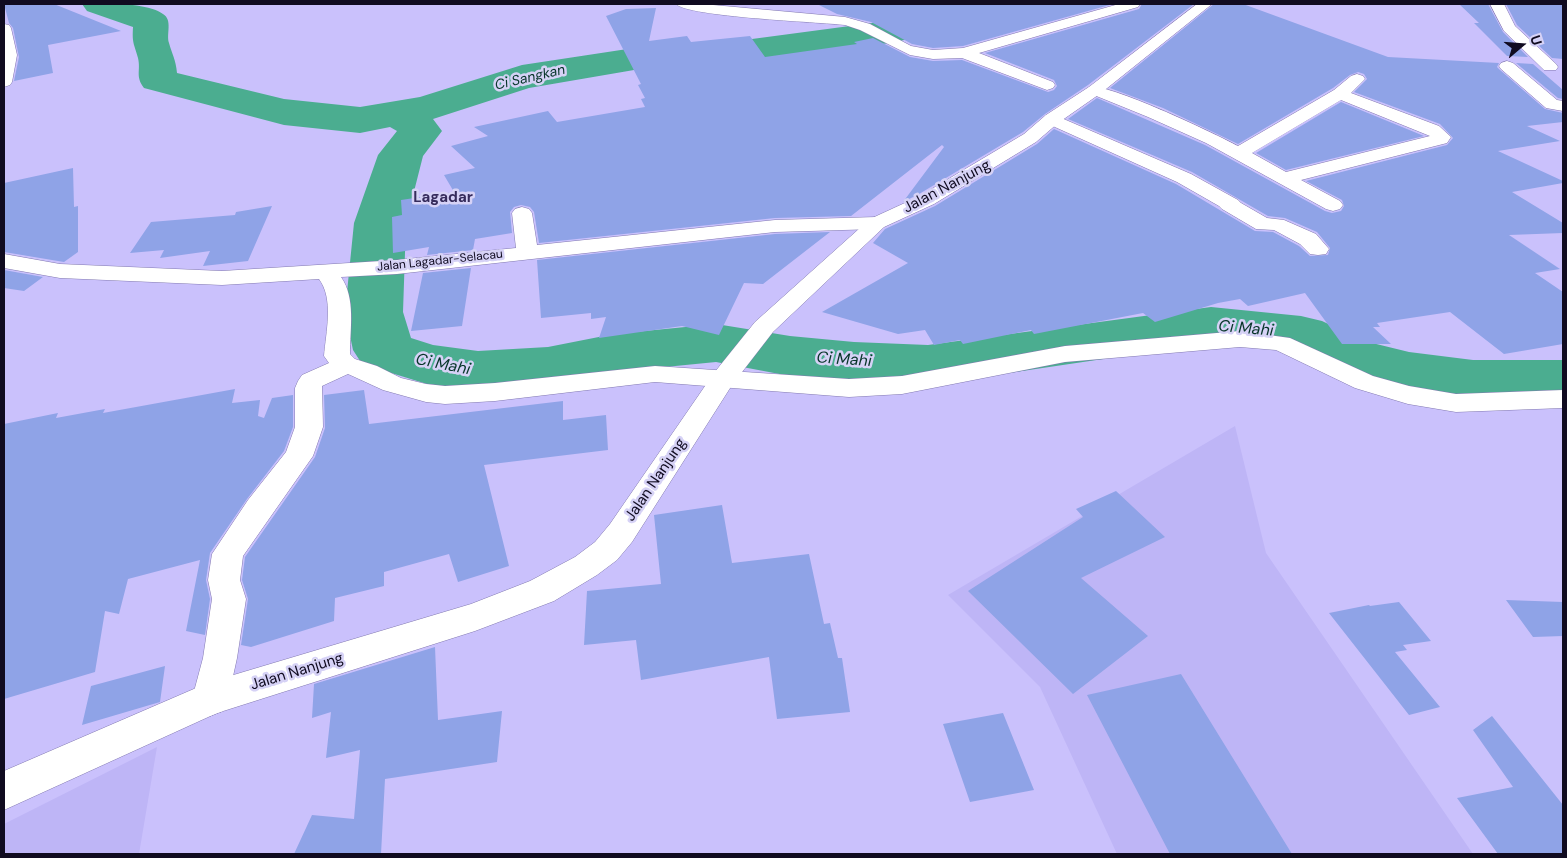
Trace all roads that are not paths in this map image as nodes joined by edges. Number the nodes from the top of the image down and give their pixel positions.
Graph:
1 (683, 4) edge
2 (1133, 4) edge
3 (1205, 4) edge
4 (1497, 4) edge
5 (4, 28) edge
6 (964, 53) junction
7 (7, 56) edge
8 (1507, 66) dead end
9 (1550, 67) dead end
10 (1356, 79) dead end
11 (4, 82) edge
12 (1047, 85) dead end
13 (1095, 90) junction
14 (1340, 94) junction
15 (1563, 106) edge
16 (1052, 120) junction
17 (1239, 153) junction
18 (1285, 178) junction
19 (1334, 205) dead end
20 (522, 213) dead end
21 (877, 223) junction
22 (1318, 249) dead end
23 (527, 252) junction
24 (4, 261) edge
25 (325, 271) junction
26 (346, 366) junction
27 (723, 379) junction
28 (1563, 399) edge
29 (210, 699) junction
30 (4, 791) edge

1 - 6 street
2 - 6 street
3 - 13 street, Jalan Nanjung
4 - 9 street
5 - 7 street
6 - 12 street
7 - 11 street
8 - 15 street
10 - 14 street
13 - 16 street, Jalan Nanjung
13 - 17 street
14 - 17 street
14 - 18 street
16 - 21 street, Jalan Nanjung
16 - 22 street
17 - 18 street
18 - 19 street
20 - 23 street
21 - 23 street, Jalan Lagadar-Selacau
21 - 27 street, Jalan Nanjung
23 - 25 street, Jalan Lagadar-Selacau
24 - 25 street, Jalan Lagadar-Selacau
25 - 26 street
26 - 27 street
26 - 29 street
27 - 28 street
27 - 29 street, Jalan Nanjung
29 - 30 street, Jalan Nanjung

